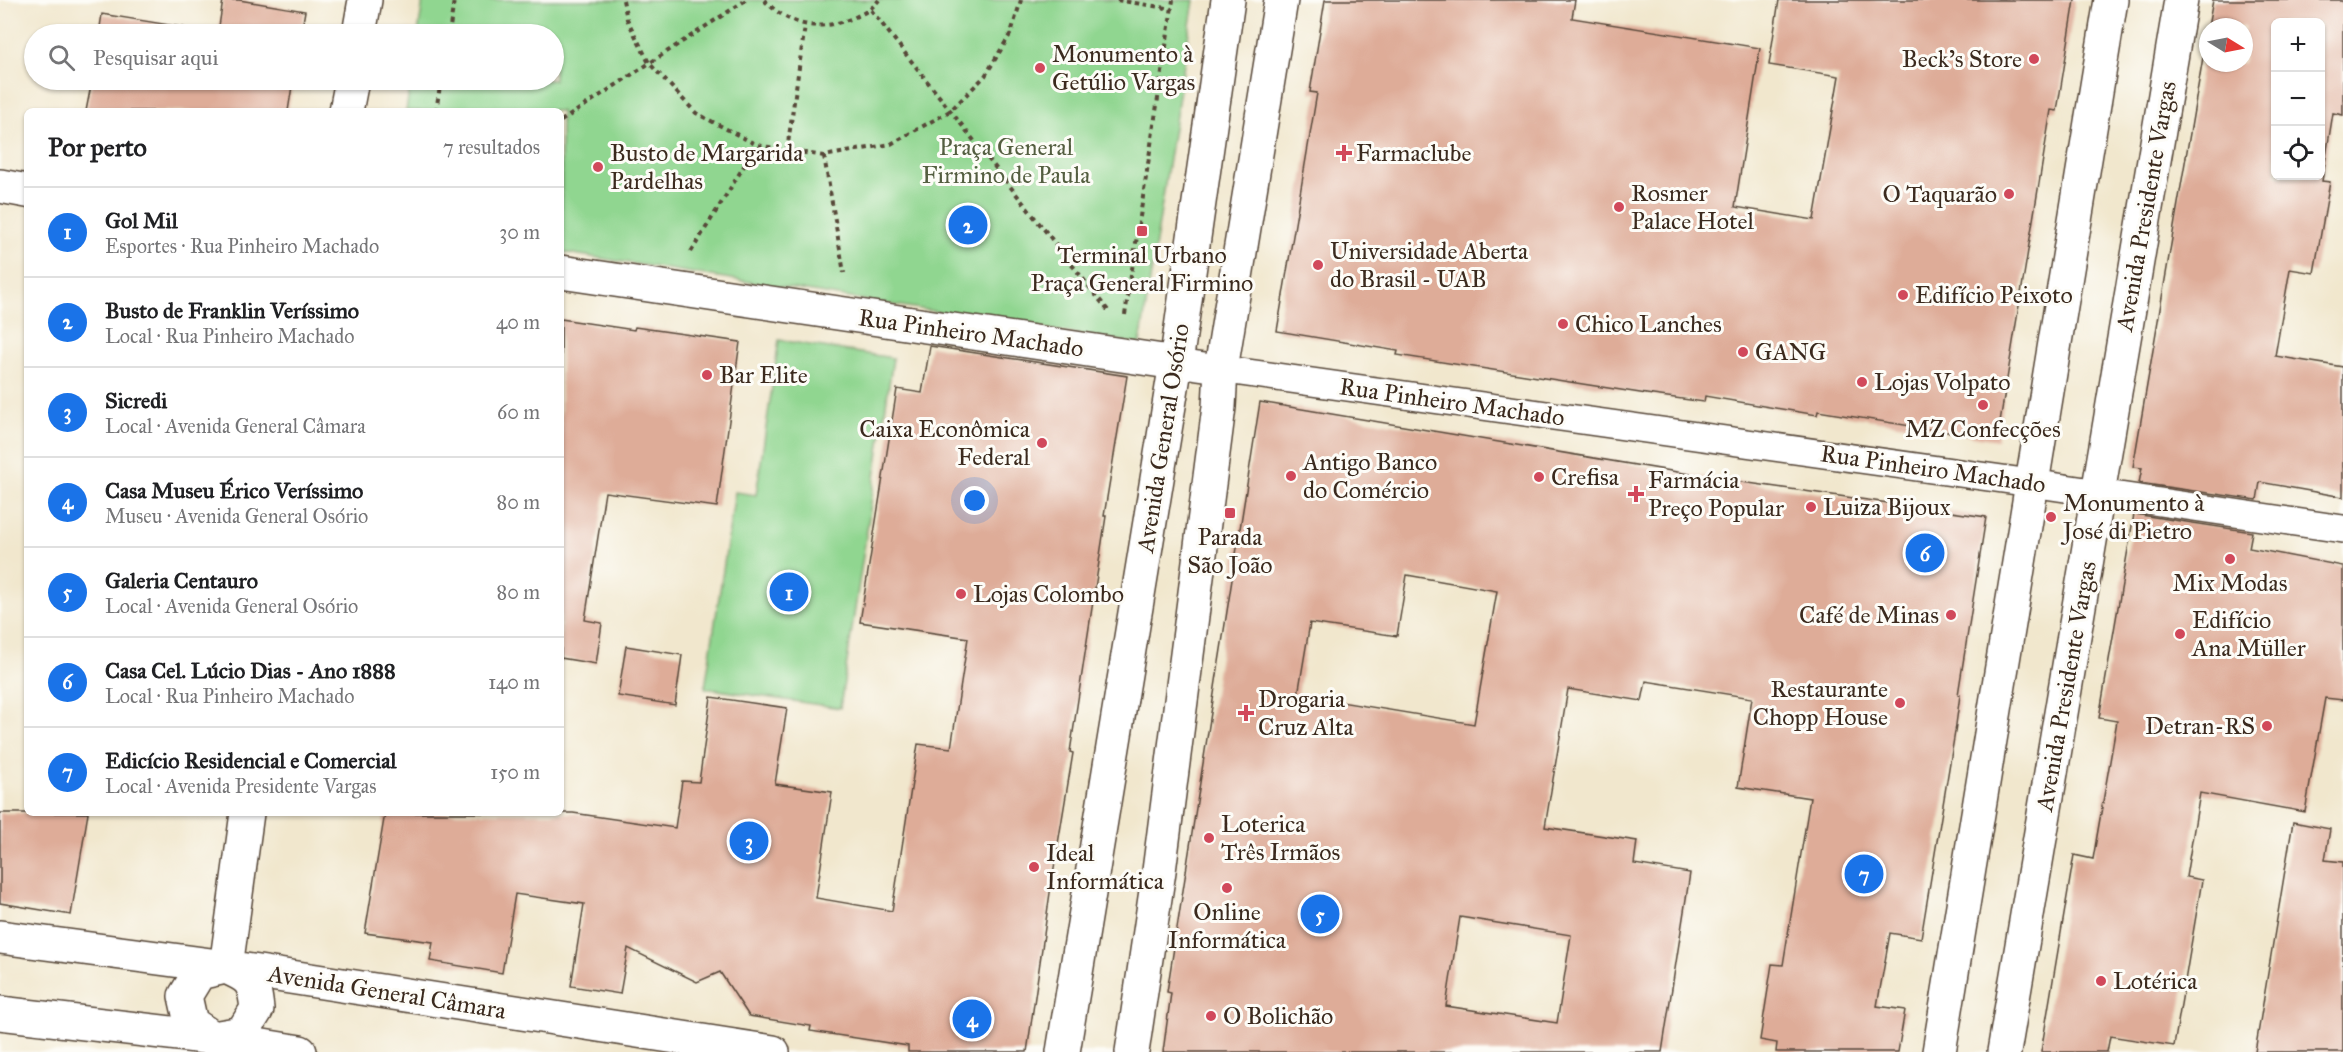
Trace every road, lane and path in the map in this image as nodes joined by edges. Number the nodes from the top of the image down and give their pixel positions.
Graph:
1 (365, 0) edge
2 (454, 0) edge
3 (623, 0) edge
4 (746, 0) edge
5 (764, 0) edge
6 (879, 0) edge
7 (1021, 0) edge
8 (1117, 0) edge
9 (1173, 0) edge
10 (1228, 0) edge
11 (1281, 0) edge
12 (2111, 0) edge
13 (2181, 0) edge
14 (1172, 9) junction
15 (871, 10) junction
16 (361, 24) edge
17 (450, 24) edge
18 (805, 26) junction
19 (649, 63) junction
20 (350, 90) edge
21 (439, 90) edge
22 (347, 108) edge
23 (436, 108) edge
24 (950, 111) junction
25 (564, 119) edge
26 (757, 145) junction
27 (787, 150) junction
28 (824, 156) junction
29 (0, 186) edge
30 (24, 190) edge
31 (687, 257) dead end
32 (564, 272) edge
33 (846, 285) dead end
34 (1124, 317) dead end
35 (1115, 320) dead end
36 (1176, 363) junction
37 (1221, 369) junction
38 (2031, 483) junction
39 (2098, 493) junction
40 (2343, 529) edge
41 (247, 816) edge
42 (0, 937) edge
43 (226, 967) junction
44 (0, 1013) edge
45 (212, 1045) edge
46 (300, 1052) edge
47 (773, 1052) edge
48 (1063, 1052) edge
49 (1132, 1052) edge
50 (1939, 1052) edge
51 (2004, 1052) edge

1 - 16 main road
2 - 17 path
3 - 19 path
4 - 19 path
5 - 18 path
6 - 15 path
7 - 24 path
8 - 14 path
9 - 14 path
10 - 36 main road, Avenida General Osório
11 - 37 main road, Avenida General Osório
12 - 38 main road
13 - 39 main road, Avenida Presidente Vargas
14 - 34 path
15 - 18 path
15 - 24 path
18 - 27 path
19 - 25 path
19 - 26 path
20 - 22 main road
21 - 23 path
24 - 28 path
24 - 35 path
26 - 27 path
26 - 31 path
27 - 28 path
28 - 33 path
29 - 30 main road
32 - 36 main road, Rua Pinheiro Machado
36 - 37 street, Rua Pinheiro Machado
36 - 48 main road, Avenida General Osório
37 - 38 street, Rua Pinheiro Machado
37 - 49 main road, Avenida General Osório
38 - 39 street, Rua Pinheiro Machado
38 - 50 main road
39 - 40 street, Rua Pinheiro Machado
39 - 51 main road, Avenida Presidente Vargas
41 - 43 main road
42 - 43 main road, Avenida General Câmara
43 - 45 main road
43 - 45 main road
43 - 47 main road, Avenida General Câmara
44 - 45 main road
45 - 46 main road

